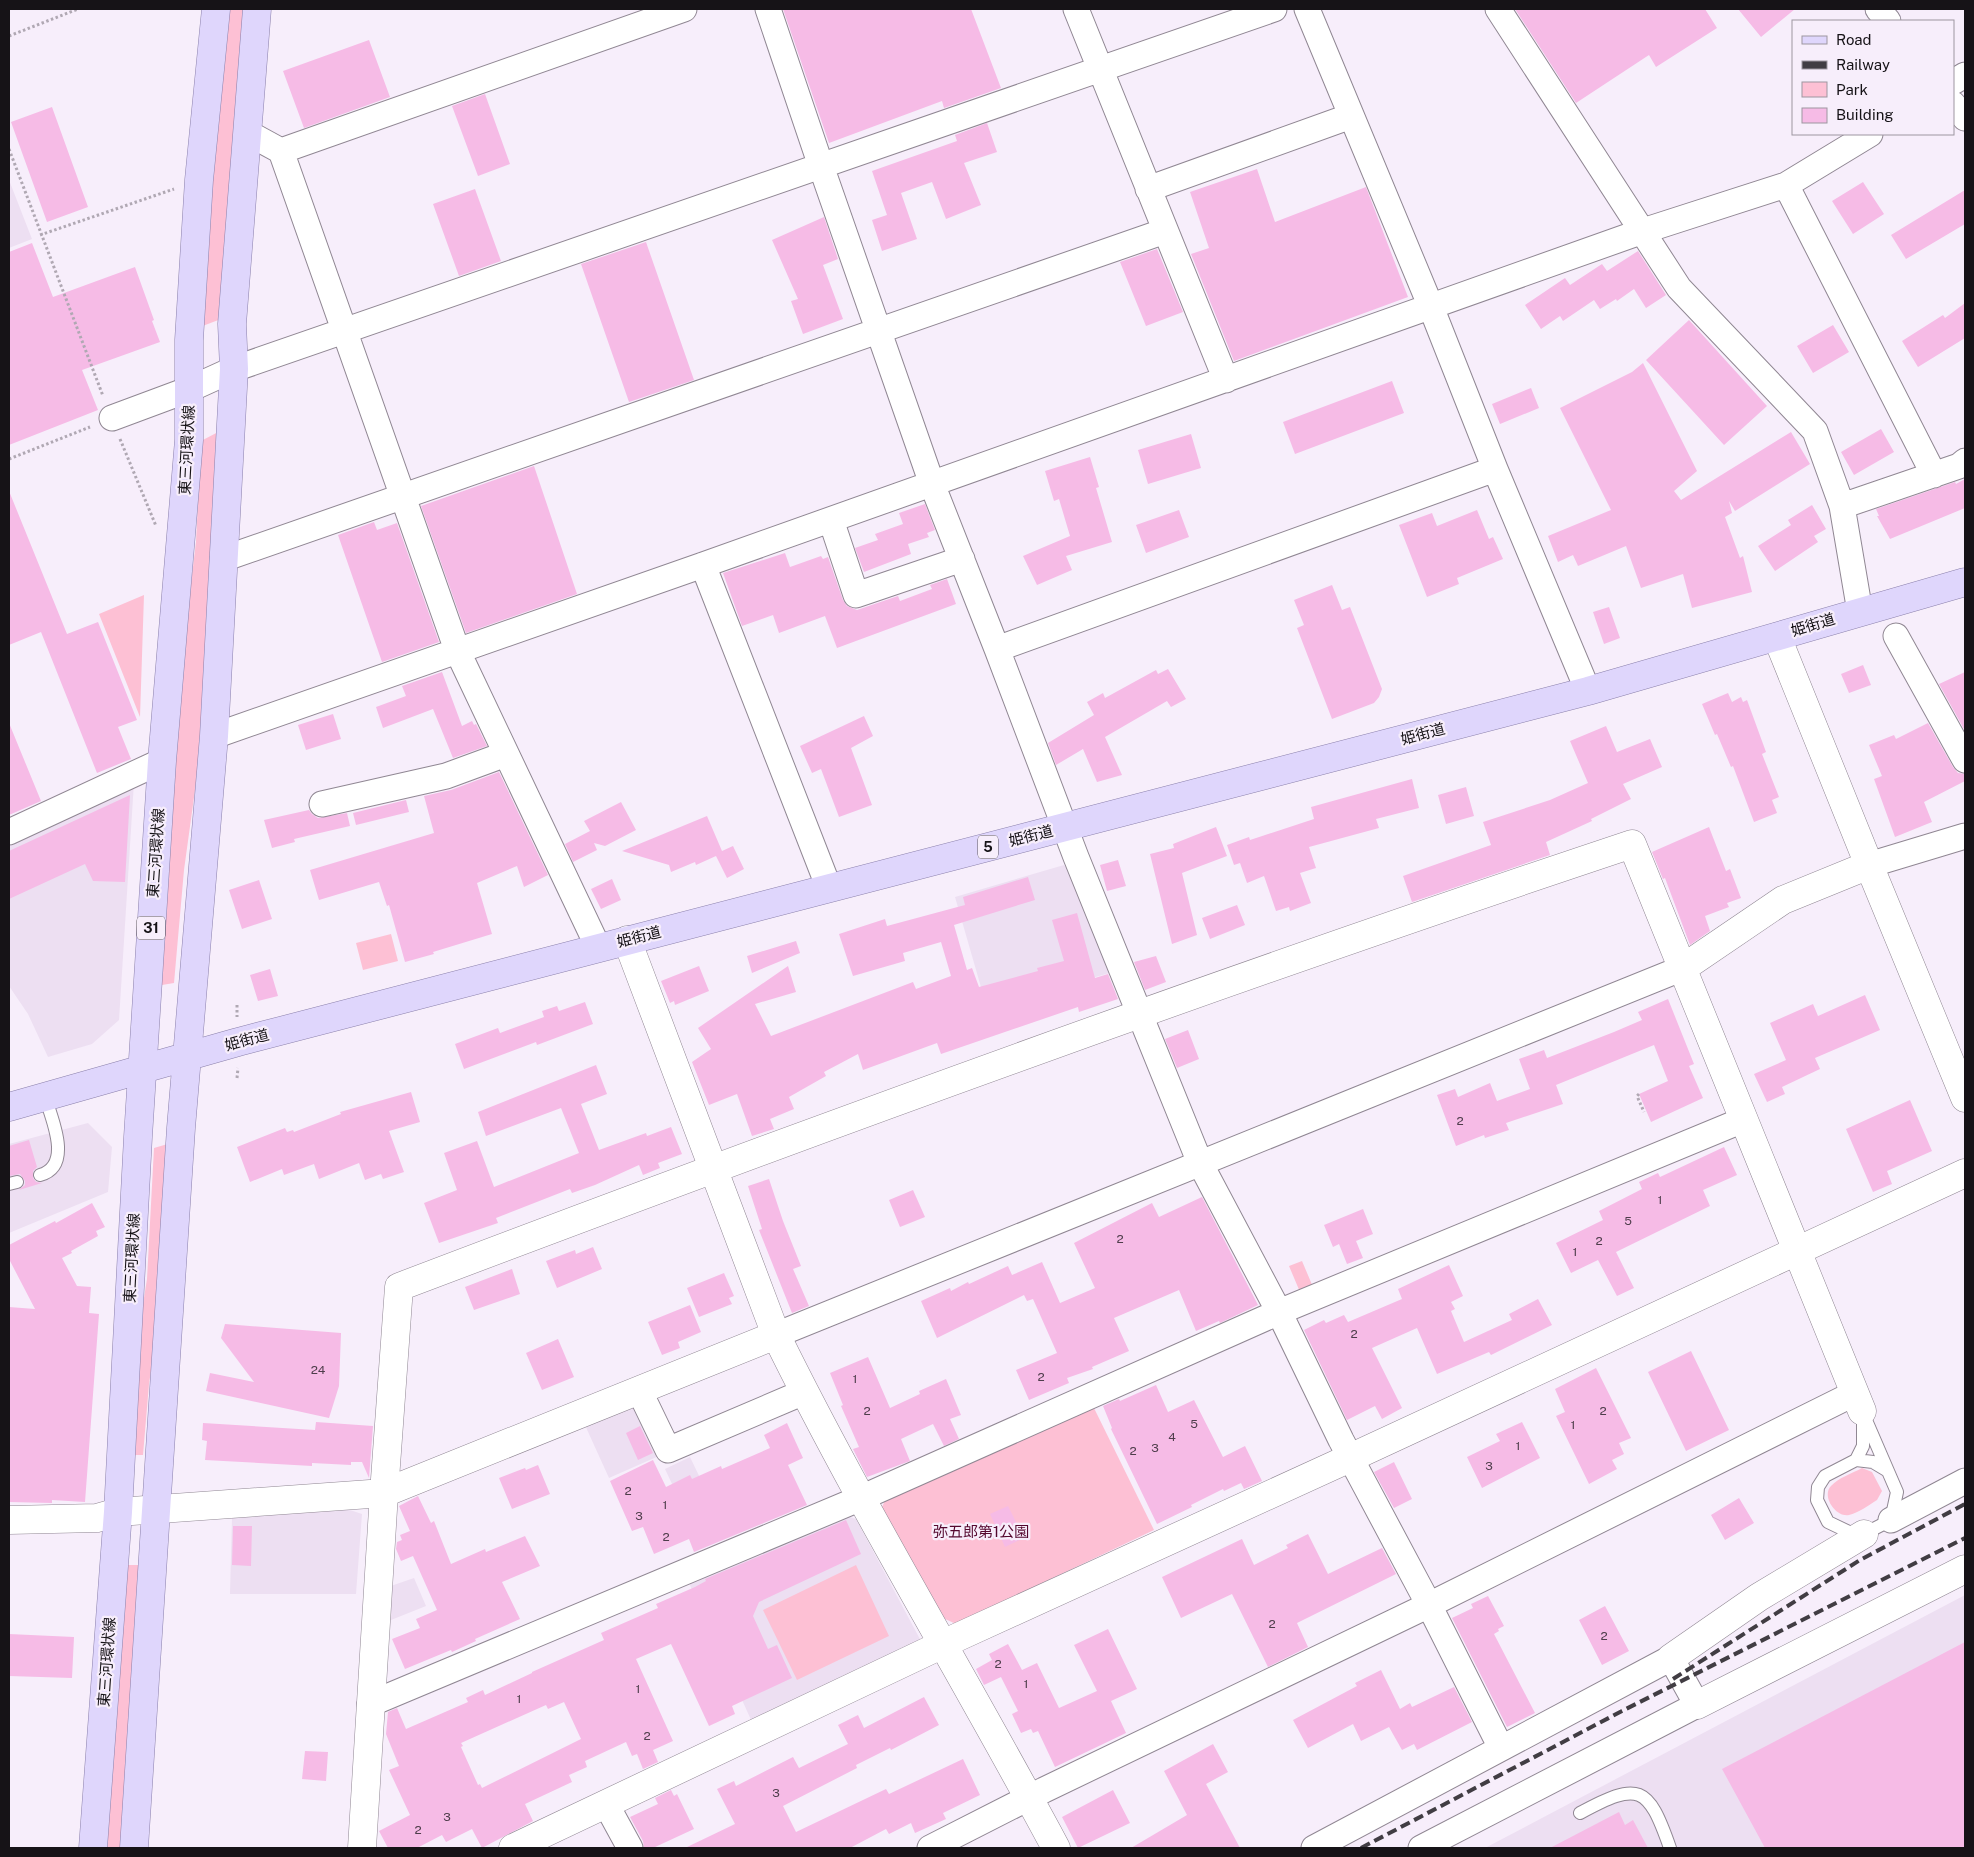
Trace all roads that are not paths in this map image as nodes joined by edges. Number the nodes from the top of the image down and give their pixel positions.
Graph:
1 (216, 9) edge
2 (257, 9) edge
3 (684, 9) edge
4 (768, 9) edge
5 (1076, 9) edge
6 (1274, 9) edge
7 (1306, 9) edge
8 (1498, 9) edge
9 (1878, 9) edge
10 (1887, 20) edge
11 (1100, 69) junction
12 (1965, 75) edge
13 (1954, 81) edge
14 (1954, 105) edge
15 (1351, 116) junction
16 (1965, 118) edge
17 (248, 133) junction
18 (1868, 135) edge
19 (281, 151) junction
20 (821, 166) junction
21 (1786, 185) junction
22 (1148, 188) junction
23 (1165, 231) junction
24 (1643, 231) junction
25 (1431, 307) junction
26 (879, 329) junction
27 (345, 332) junction
28 (234, 370) junction
29 (1226, 380) junction
30 (190, 389) junction
31 (112, 418) road end
32 (1965, 461) edge
33 (1495, 469) junction
34 (1934, 474) junction
35 (932, 484) junction
36 (403, 497) junction
37 (1842, 506) junction
38 (830, 520) junction
39 (223, 559) junction
40 (962, 559) junction
41 (703, 565) junction
42 (1965, 582) edge
43 (1860, 612) junction
44 (1777, 636) junction
45 (1896, 636) dead end
46 (998, 649) junction
47 (457, 650) junction
48 (1588, 691) junction
49 (214, 736) junction
50 (506, 754) junction
51 (1965, 760) edge
52 (162, 762) junction
53 (322, 804) dead end
54 (1065, 827) junction
55 (9, 832) edge
56 (1965, 836) edge
57 (1869, 866) junction
58 (829, 888) junction
59 (627, 940) junction
60 (598, 947) junction
61 (1683, 968) junction
62 (1140, 1013) junction
63 (187, 1056) junction
64 (142, 1070) junction
65 (45, 1097) junction
66 (1965, 1098) edge
67 (9, 1107) edge
68 (1743, 1120) junction
69 (1200, 1163) junction
70 (712, 1169) junction
71 (1965, 1172) edge
72 (40, 1175) dead end
73 (1797, 1250) junction
74 (1279, 1312) junction
75 (776, 1335) junction
76 (639, 1390) junction
77 (804, 1392) junction
78 (1859, 1402) junction
79 (1350, 1458) junction
80 (1856, 1460) junction
81 (1888, 1470) junction
82 (1965, 1481) edge
83 (384, 1493) junction
84 (861, 1498) junction
85 (156, 1509) junction
86 (118, 1512) junction
87 (9, 1520) edge
88 (1891, 1520) junction
89 (1864, 1534) junction
90 (1965, 1569) edge
91 (1428, 1604) junction
92 (942, 1645) junction
93 (1671, 1658) junction
94 (370, 1704) junction
95 (1697, 1705) junction
96 (1501, 1748) junction
97 (1029, 1798) junction
98 (606, 1804) junction
99 (1580, 1813) dead end
100 (517, 1847) edge
101 (93, 1848) edge
102 (134, 1848) edge
103 (362, 1848) edge
104 (630, 1848) edge
105 (930, 1848) edge
106 (1056, 1848) edge
107 (1314, 1848) edge
108 (1420, 1848) edge
109 (1670, 1848) edge

1 - 30 main road, 東三河環状線 / 31
2 - 17 main road
3 - 19 street
4 - 20 street
5 - 11 street
6 - 11 street
7 - 15 street
8 - 24 street
9 - 10 street
11 - 20 street
11 - 22 street
12 - 13 street
14 - 16 street
15 - 22 street
15 - 25 street
17 - 19 street
17 - 28 main road
18 - 21 street
19 - 27 street
20 - 26 street
20 - 27 street
21 - 24 street
21 - 34 street
22 - 23 street
23 - 26 street
23 - 29 street
24 - 25 street
24 - 37 street
25 - 29 street
25 - 33 street
26 - 35 street
26 - 36 street
27 - 28 street
27 - 36 street
28 - 30 street
28 - 39 main road
29 - 35 street
30 - 31 street
30 - 52 main road, 東三河環状線 / 31
32 - 34 street
33 - 46 street
33 - 48 street
34 - 37 street
35 - 38 street
35 - 40 street
36 - 39 street
36 - 47 street
37 - 43 street
38 - 40 street
38 - 41 street
39 - 49 main road
40 - 46 street
41 - 47 street
41 - 58 street
42 - 43 main road, 姫街道 / 5
43 - 44 main road, 姫街道 / 5
44 - 48 main road, 姫街道 / 5
44 - 57 street
45 - 51 street
46 - 54 street
47 - 49 street
47 - 50 street
48 - 54 main road, 姫街道 / 5
49 - 63 main road
50 - 53 street
50 - 60 street
52 - 55 street
52 - 64 main road, 東三河環状線 / 31
54 - 58 main road, 姫街道 / 5
54 - 62 street
56 - 57 street
57 - 61 street
57 - 66 street
58 - 59 main road, 姫街道 / 5
59 - 60 main road, 姫街道 / 5
59 - 70 street
60 - 63 main road, 姫街道 / 5
61 - 62 street
61 - 68 street
61 - 69 street
62 - 69 street
62 - 70 street
63 - 64 main road, 姫街道 / 5
63 - 85 main road
64 - 65 main road, 姫街道 / 5
64 - 86 main road, 東三河環状線 / 31
65 - 67 main road, 姫街道 / 5
65 - 72 lane
68 - 73 street
68 - 74 street
69 - 74 street
69 - 75 street
70 - 75 street
70 - 83 street
71 - 73 street
73 - 78 street
73 - 79 street
74 - 79 street
74 - 84 street
75 - 76 street
75 - 77 street
76 - 77 street
76 - 83 street
77 - 84 street
78 - 80 lane
78 - 81 lane
78 - 91 street
79 - 91 street
79 - 92 street
80 - 81 lane
80 - 89 lane
81 - 88 lane
82 - 88 street
83 - 85 street
83 - 94 street
84 - 92 street
84 - 94 street
85 - 86 street
85 - 102 main road
86 - 87 street
86 - 101 main road, 東三河環状線 / 31
88 - 89 lane
89 - 93 street
90 - 95 street
91 - 96 street
91 - 97 street
92 - 97 street
92 - 98 street
93 - 95 street
93 - 96 street
94 - 103 street
95 - 108 street
96 - 107 street
97 - 105 street
97 - 106 street
98 - 100 street
98 - 104 street
99 - 109 lane

